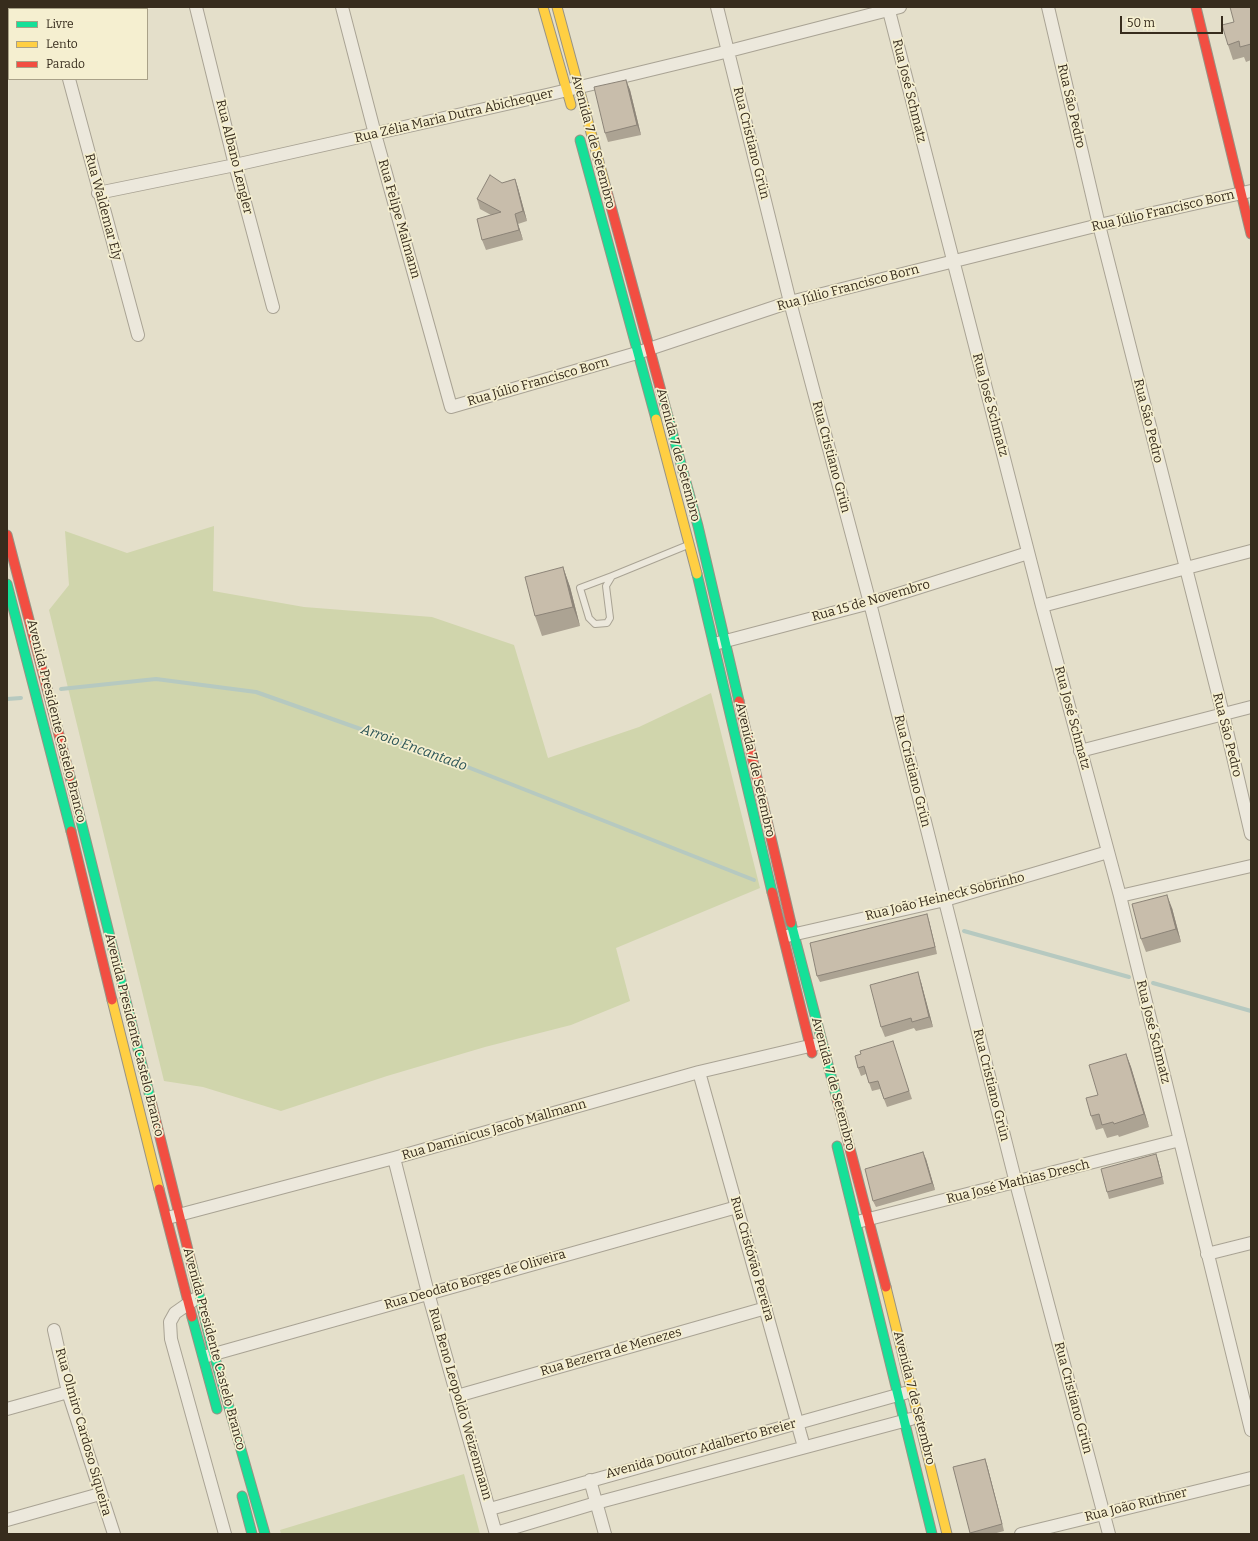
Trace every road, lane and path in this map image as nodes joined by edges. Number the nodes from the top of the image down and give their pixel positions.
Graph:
1 (196, 7) edge
2 (342, 7) edge
3 (543, 7) edge
4 (557, 7) edge
5 (717, 7) edge
6 (1048, 7) edge
7 (1196, 7) edge
8 (892, 8) edge
9 (728, 51) junction
10 (69, 80) edge
11 (572, 89) junction
12 (573, 112) dead end
13 (578, 133) dead end
14 (375, 134) junction
15 (235, 165) junction
16 (1246, 192) edge
17 (98, 193) junction
18 (611, 209) junction
19 (599, 212) junction
20 (1099, 225) junction
21 (1251, 234) edge
22 (952, 261) junction
23 (790, 302) junction
24 (273, 307) dead end
25 (138, 335) dead end
26 (649, 348) junction
27 (637, 353) junction
28 (451, 407) joint
29 (7, 535) edge
30 (701, 540) junction
31 (690, 544) junction
32 (1251, 551) edge
33 (1028, 553) junction
34 (1185, 567) junction
35 (11, 568) edge
36 (612, 576) junction
37 (7, 584) edge
38 (870, 603) junction
39 (1042, 606) junction
40 (725, 641) junction
41 (713, 645) junction
42 (1251, 707) edge
43 (1223, 714) junction
44 (1080, 751) junction
45 (1251, 834) edge
46 (1108, 852) junction
47 (1251, 866) edge
48 (1120, 896) junction
49 (945, 900) junction
50 (794, 934) junction
51 (782, 937) junction
52 (816, 1045) junction
53 (814, 1062) dead end
54 (699, 1072) junction
55 (839, 1110) junction
56 (828, 1113) dead end
57 (834, 1135) dead end
58 (1180, 1140) junction
59 (394, 1158) junction
60 (1016, 1183) junction
61 (737, 1207) junction
62 (179, 1215) junction
63 (166, 1219) junction
64 (869, 1220) junction
65 (856, 1223) junction
66 (1251, 1243) edge
67 (1207, 1254) junction
68 (428, 1293) junction
69 (199, 1297) junction
70 (188, 1303) junction
71 (766, 1308) junction
72 (54, 1330) dead end
73 (214, 1353) junction
74 (202, 1357) junction
75 (912, 1391) junction
76 (68, 1392) junction
77 (898, 1394) junction
78 (457, 1396) junction
79 (7, 1409) edge
80 (220, 1417) dead end
81 (918, 1417) junction
82 (904, 1421) junction
83 (798, 1422) junction
84 (1251, 1430) edge
85 (804, 1447) junction
86 (1251, 1478) edge
87 (590, 1480) junction
88 (239, 1484) dead end
89 (100, 1494) junction
90 (596, 1503) junction
91 (490, 1509) junction
92 (1103, 1513) junction
93 (7, 1520) edge
94 (114, 1534) edge
95 (225, 1534) edge
96 (252, 1534) edge
97 (265, 1534) edge
98 (496, 1534) edge
99 (605, 1534) edge
100 (932, 1534) edge
101 (947, 1534) edge
102 (1021, 1534) edge
103 (1109, 1534) edge

1 - 15 street, Rua Albano Lengler
2 - 14 street, Rua Felipe Malmann
3 - 11 main road, Avenida 7 de Setembro
4 - 11 main road, Avenida 7 de Setembro
5 - 9 street, Rua Cristiano Grün
6 - 20 street, Rua São Pedro
7 - 16 main road
8 - 9 street, Rua Zélia Maria Dutra Abichequer
8 - 22 street, Rua José Schmatz
9 - 11 street, Rua Zélia Maria Dutra Abichequer
9 - 23 street, Rua Cristiano Grün
10 - 17 street, Rua Waldemar Ely
11 - 12 main road, Avenida 7 de Setembro
11 - 14 street, Rua Zélia Maria Dutra Abichequer
11 - 18 main road, Avenida 7 de Setembro
13 - 19 main road, Avenida 7 de Setembro
14 - 15 street, Rua Zélia Maria Dutra Abichequer
14 - 28 street, Rua Felipe Malmann
15 - 17 street, Rua Zélia Maria Dutra Abichequer
15 - 24 street, Rua Albano Lengler
16 - 20 street, Rua Júlio Francisco Born
16 - 21 main road
17 - 25 street, Rua Waldemar Ely
18 - 19 main road
18 - 26 main road, Avenida 7 de Setembro
19 - 27 main road, Avenida 7 de Setembro
20 - 22 street, Rua Júlio Francisco Born
20 - 34 street, Rua São Pedro
22 - 23 street, Rua Júlio Francisco Born
22 - 33 street, Rua José Schmatz
23 - 26 street, Rua Júlio Francisco Born
23 - 38 street, Rua Cristiano Grün
26 - 27 street, Rua Júlio Francisco Born
26 - 30 main road, Avenida 7 de Setembro
27 - 28 street, Rua Júlio Francisco Born
27 - 31 main road, Avenida 7 de Setembro
29 - 35 main road, Avenida Presidente Castelo Branco
30 - 31 lane
30 - 40 main road, Avenida 7 de Setembro
31 - 36 lane
31 - 41 main road, Avenida 7 de Setembro
32 - 34 street
33 - 38 street, Rua 15 de Novembro
33 - 39 street, Rua José Schmatz
34 - 39 street
34 - 43 street, Rua São Pedro
35 - 62 main road, Avenida Presidente Castelo Branco
36 - 36 lane
37 - 63 main road, Avenida Presidente Castelo Branco
38 - 40 street, Rua 15 de Novembro
38 - 49 street, Rua Cristiano Grün
39 - 44 street, Rua José Schmatz
40 - 41 street, Rua 15 de Novembro
40 - 50 main road, Avenida 7 de Setembro
41 - 51 main road, Avenida 7 de Setembro
42 - 43 street
43 - 44 street
43 - 45 street, Rua São Pedro
44 - 46 street, Rua José Schmatz
46 - 48 street, Rua José Schmatz
46 - 49 street, Rua João Heineck Sobrinho
47 - 48 street
48 - 58 street, Rua José Schmatz
49 - 50 street, Rua João Heineck Sobrinho
49 - 60 street, Rua Cristiano Grün
50 - 51 street, Rua João Heineck Sobrinho
50 - 52 main road, Avenida 7 de Setembro
51 - 52 main road, Avenida 7 de Setembro
52 - 53 main road, Avenida 7 de Setembro
52 - 54 street, Rua Daminicus Jacob Mallmann
52 - 55 main road, Avenida 7 de Setembro
54 - 59 street, Rua Daminicus Jacob Mallmann
54 - 61 street, Rua Cristóvão Pereira
55 - 56 main road
55 - 64 main road, Avenida 7 de Setembro
57 - 65 main road, Avenida 7 de Setembro
58 - 60 street, Rua José Mathias Dresch
58 - 67 street, Rua José Schmatz
59 - 62 street, Rua Daminicus Jacob Mallmann
59 - 68 street, Rua Beno Leopoldo Weizenmann
60 - 64 street, Rua José Mathias Dresch
60 - 92 street, Rua Cristiano Grün
61 - 68 street, Rua Deodato Borges de Oliveira
61 - 71 street, Rua Cristóvão Pereira
62 - 63 street, Rua Daminicus Jacob Mallmann
62 - 69 main road, Avenida Presidente Castelo Branco
63 - 70 main road, Avenida Presidente Castelo Branco
64 - 65 street, Rua José Mathias Dresch
64 - 75 main road, Avenida 7 de Setembro
65 - 77 main road, Avenida 7 de Setembro
66 - 67 street
67 - 84 street, Rua José Schmatz
68 - 73 street, Rua Deodato Borges de Oliveira
68 - 78 street, Rua Beno Leopoldo Weizenmann
69 - 70 street
69 - 73 main road, Avenida Presidente Castelo Branco
70 - 74 main road, Avenida Presidente Castelo Branco
70 - 95 street
71 - 78 street, Rua Bezerra de Menezes
71 - 83 street, Rua Cristóvão Pereira
72 - 76 street, Rua Olmiro Cardoso Siqueira
73 - 74 street, Rua Deodato Borges de Oliveira
73 - 97 main road, Avenida Presidente Castelo Branco
74 - 80 main road, Avenida Presidente Castelo Branco
75 - 77 street, Avenida Doutor Adalberto Breier
75 - 81 main road, Avenida 7 de Setembro
76 - 79 street
76 - 89 street, Rua Olmiro Cardoso Siqueira
77 - 82 main road, Avenida 7 de Setembro
77 - 83 street, Avenida Doutor Adalberto Breier
78 - 91 street, Rua Beno Leopoldo Weizenmann
81 - 82 street, Avenida Doutor Adalberto Breier
81 - 101 main road, Avenida 7 de Setembro
82 - 85 street, Avenida Doutor Adalberto Breier
82 - 100 main road, Avenida 7 de Setembro
83 - 85 street, Rua Cristóvão Pereira
83 - 87 street, Avenida Doutor Adalberto Breier
85 - 90 street, Avenida Doutor Adalberto Breier
86 - 92 street, Rua João Ruthner
87 - 90 street
87 - 91 street, Avenida Doutor Adalberto Breier
88 - 96 main road
89 - 93 street
89 - 94 street, Rua Olmiro Cardoso Siqueira
90 - 98 street, Avenida Doutor Adalberto Breier
90 - 99 street
91 - 98 street, Rua Beno Leopoldo Weizenmann
92 - 102 street, Rua João Ruthner
92 - 103 street, Rua Cristiano Grün

